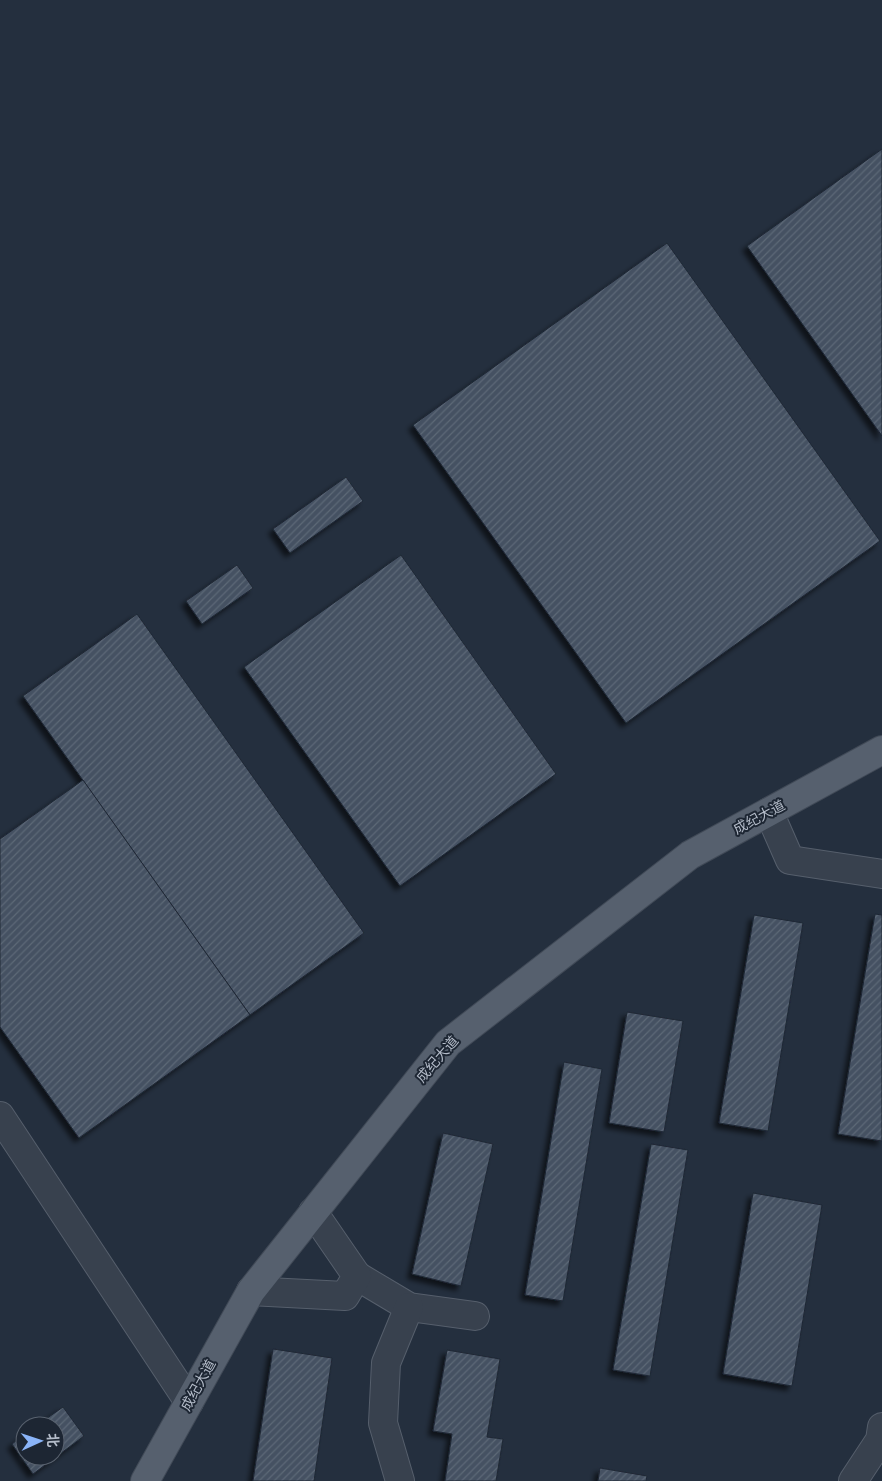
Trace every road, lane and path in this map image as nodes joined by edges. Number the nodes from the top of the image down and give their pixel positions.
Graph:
1 (882, 750) edge
2 (769, 812) junction
3 (882, 874) edge
4 (0, 1116) edge
5 (313, 1212) junction
6 (357, 1276) junction
7 (251, 1290) junction
8 (409, 1307) junction
9 (475, 1316) dead end
10 (189, 1402) junction
11 (882, 1427) edge
12 (145, 1481) edge
13 (400, 1481) edge
14 (853, 1481) edge

1 - 2 main road, 成纪大道
2 - 3 street
2 - 5 main road, 成纪大道
4 - 10 street
5 - 6 street
5 - 7 main road, 成纪大道
6 - 7 street
6 - 8 street
7 - 10 main road, 成纪大道
8 - 9 street
8 - 13 street
10 - 12 main road, 成纪大道
11 - 14 street

